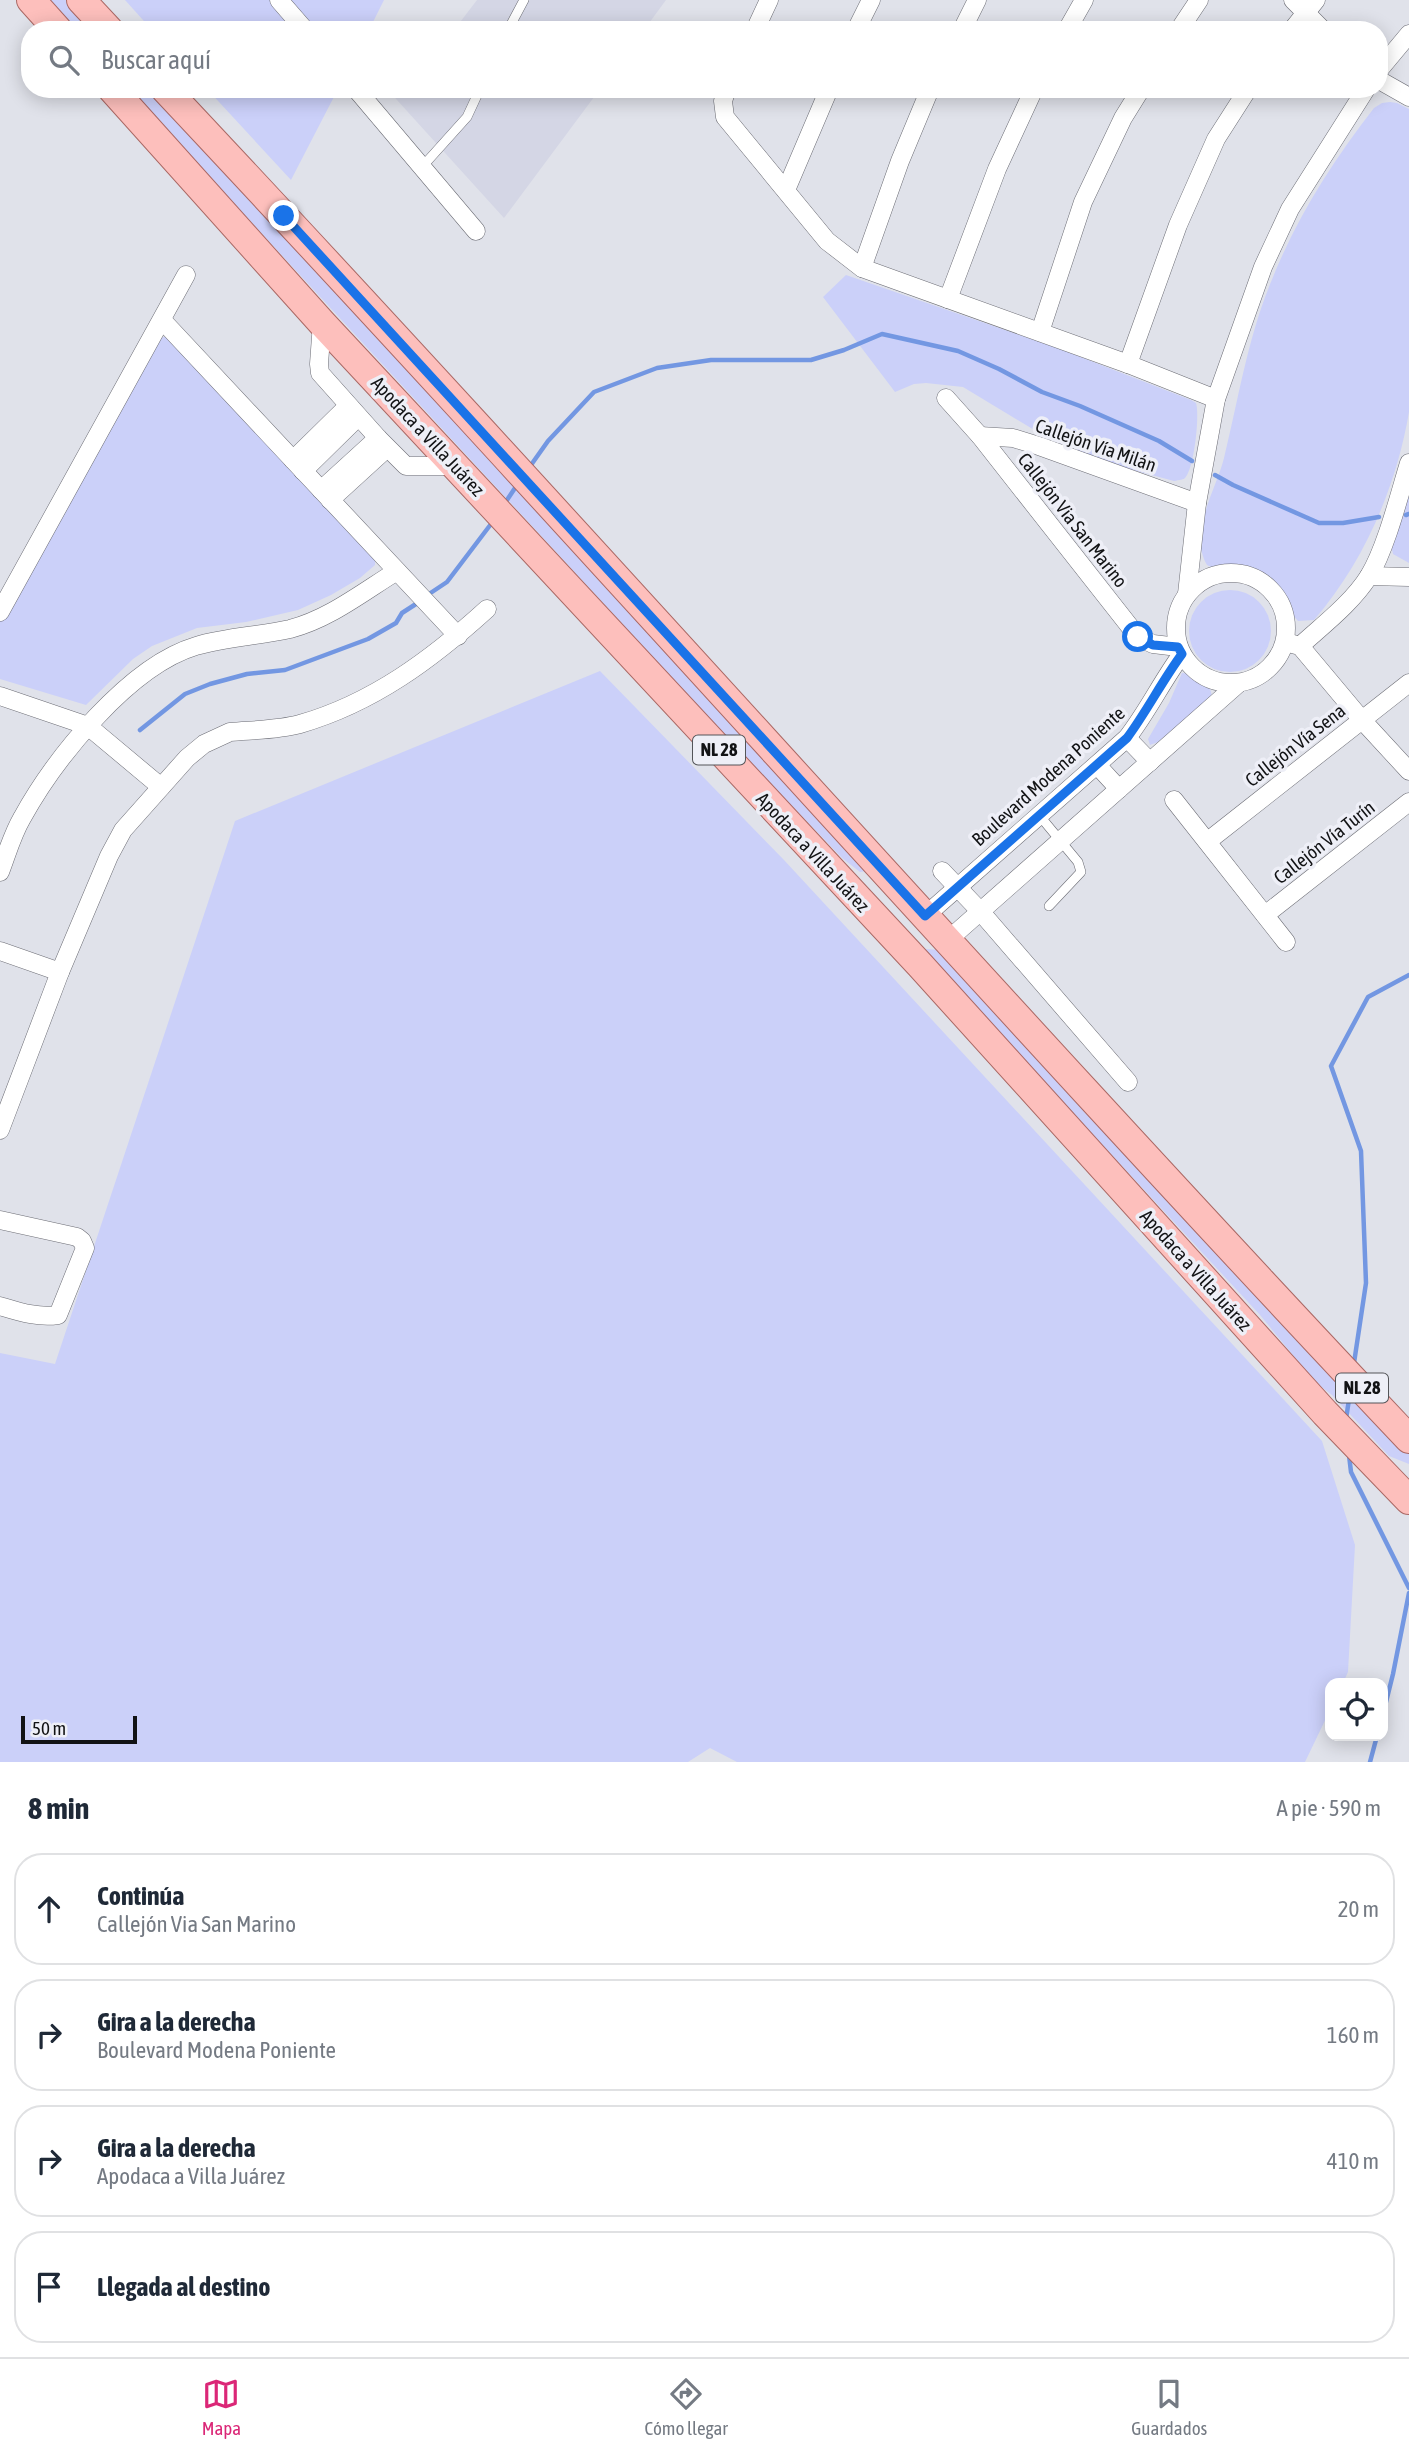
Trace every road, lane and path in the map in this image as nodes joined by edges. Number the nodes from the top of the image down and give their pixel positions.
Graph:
1 (31, 0) edge
2 (81, 0) edge
3 (279, 0) edge
4 (524, 0) edge
5 (769, 0) edge
6 (871, 0) edge
7 (977, 0) edge
8 (1084, 0) edge
9 (1199, 0) edge
10 (1305, 4) edge
11 (50, 21) edge
12 (101, 21) edge
13 (296, 21) edge
14 (513, 21) edge
15 (759, 21) edge
16 (860, 21) edge
17 (966, 21) edge
18 (1072, 21) edge
19 (1184, 21) edge
20 (1296, 21) edge
21 (1317, 21) edge
22 (1408, 35) edge
23 (1388, 59) edge
24 (1388, 85) edge
25 (1409, 97) edge
26 (119, 98) edge
27 (173, 98) edge
28 (364, 98) edge
29 (476, 98) edge
30 (724, 98) edge
31 (825, 98) edge
32 (926, 98) edge
33 (1030, 98) edge
34 (1135, 98) edge
35 (1242, 98) edge
36 (1360, 98) edge
37 (422, 167) junction
38 (786, 190) junction
39 (476, 231) dead end
40 (862, 268) junction
41 (187, 275) dead end
42 (948, 299) junction
43 (162, 320) junction
44 (323, 323) junction
45 (1040, 332) junction
46 (1128, 364) junction
47 (946, 398) dead end
48 (1216, 399) junction
49 (353, 412) junction
50 (980, 436) junction
51 (382, 443) junction
52 (1409, 463) edge
53 (298, 466) junction
54 (456, 466) junction
55 (325, 495) junction
56 (1197, 503) junction
57 (397, 571) junction
58 (1368, 576) junction
59 (1409, 576) edge
60 (1187, 594) junction
61 (487, 609) dead end
62 (0, 612) edge
63 (457, 636) junction
64 (1293, 644) junction
65 (1180, 651) junction
66 (1239, 683) junction
67 (1409, 683) edge
68 (0, 696) edge
69 (1362, 720) junction
70 (88, 726) junction
71 (1127, 738) junction
72 (1150, 762) junction
73 (1097, 765) junction
74 (1409, 771) edge
75 (161, 787) junction
76 (1119, 789) junction
77 (1174, 800) dead end
78 (1409, 802) edge
79 (1039, 815) junction
80 (1061, 841) junction
81 (1208, 841) junction
82 (942, 871) dead end
83 (0, 872) edge
84 (837, 878) junction
85 (957, 887) junction
86 (1049, 906) dead end
87 (980, 911) junction
88 (1265, 915) junction
89 (925, 916) junction
90 (948, 940) junction
91 (1286, 942) dead end
92 (0, 951) edge
93 (60, 972) junction
94 (1128, 1082) dead end
95 (0, 1130) edge
96 (0, 1220) edge
97 (0, 1307) edge
98 (1404, 1433) edge
99 (1372, 1460) junction
100 (1409, 1474) edge
101 (1409, 1500) edge

1 - 11 main road
2 - 12 main road
3 - 13 street
4 - 14 lane
5 - 15 street
6 - 16 street
7 - 17 street
8 - 18 street
9 - 19 street
10 - 20 street
10 - 21 street
22 - 23 street
24 - 25 street
26 - 44 main road, Apodaca a Villa Juárez / NL 28
27 - 89 main road, Apodaca a Villa Juárez / NL 28
28 - 37 street
29 - 37 lane
30 - 38 street
31 - 38 street
32 - 40 street
33 - 42 street
34 - 45 street
35 - 46 street
36 - 48 street
37 - 39 street
38 - 40 street
40 - 42 street
41 - 43 street
42 - 45 street
43 - 53 street
43 - 62 street
44 - 49 street
44 - 54 main road, Apodaca a Villa Juárez / NL 28
45 - 46 street
46 - 48 street
47 - 50 street, Callejón Via San Marino
48 - 56 street
49 - 51 street
49 - 53 street
50 - 56 street, Callejón Vía Milán
50 - 65 street, Callejón Via San Marino
51 - 54 street
51 - 55 street
52 - 58 street
53 - 55 street
54 - 84 main road, Apodaca a Villa Juárez / NL 28
55 - 57 street
56 - 60 street
57 - 63 street
57 - 70 street
58 - 59 street
58 - 64 street
60 - 64 street
60 - 65 street
61 - 63 street
63 - 75 street
64 - 66 street
64 - 69 street
65 - 66 street
65 - 71 street, Boulevard Modena Poniente
66 - 72 street
67 - 69 street, Callejón Vía Sena
68 - 70 street
69 - 74 street
69 - 81 street, Callejón Vía Sena
70 - 75 street
70 - 83 street
71 - 72 street
71 - 73 street, Boulevard Modena Poniente
72 - 76 street
73 - 76 street
73 - 79 street, Boulevard Modena Poniente
75 - 93 street
76 - 80 street
77 - 81 street
78 - 88 street, Callejón Vía Turín
79 - 80 lane
79 - 85 street, Boulevard Modena Poniente
80 - 86 lane
80 - 87 street
81 - 88 street
82 - 85 street
84 - 90 main road
84 - 99 main road, Apodaca a Villa Juárez / NL 28
85 - 87 street
85 - 89 street, Boulevard Modena Poniente
87 - 90 street
87 - 94 street
88 - 91 street
89 - 90 main road, Apodaca a Villa Juárez / NL 28
90 - 98 main road, Apodaca a Villa Juárez / NL 28
92 - 93 street
93 - 95 street
96 - 97 street
99 - 100 main road
99 - 101 main road, NL 28

